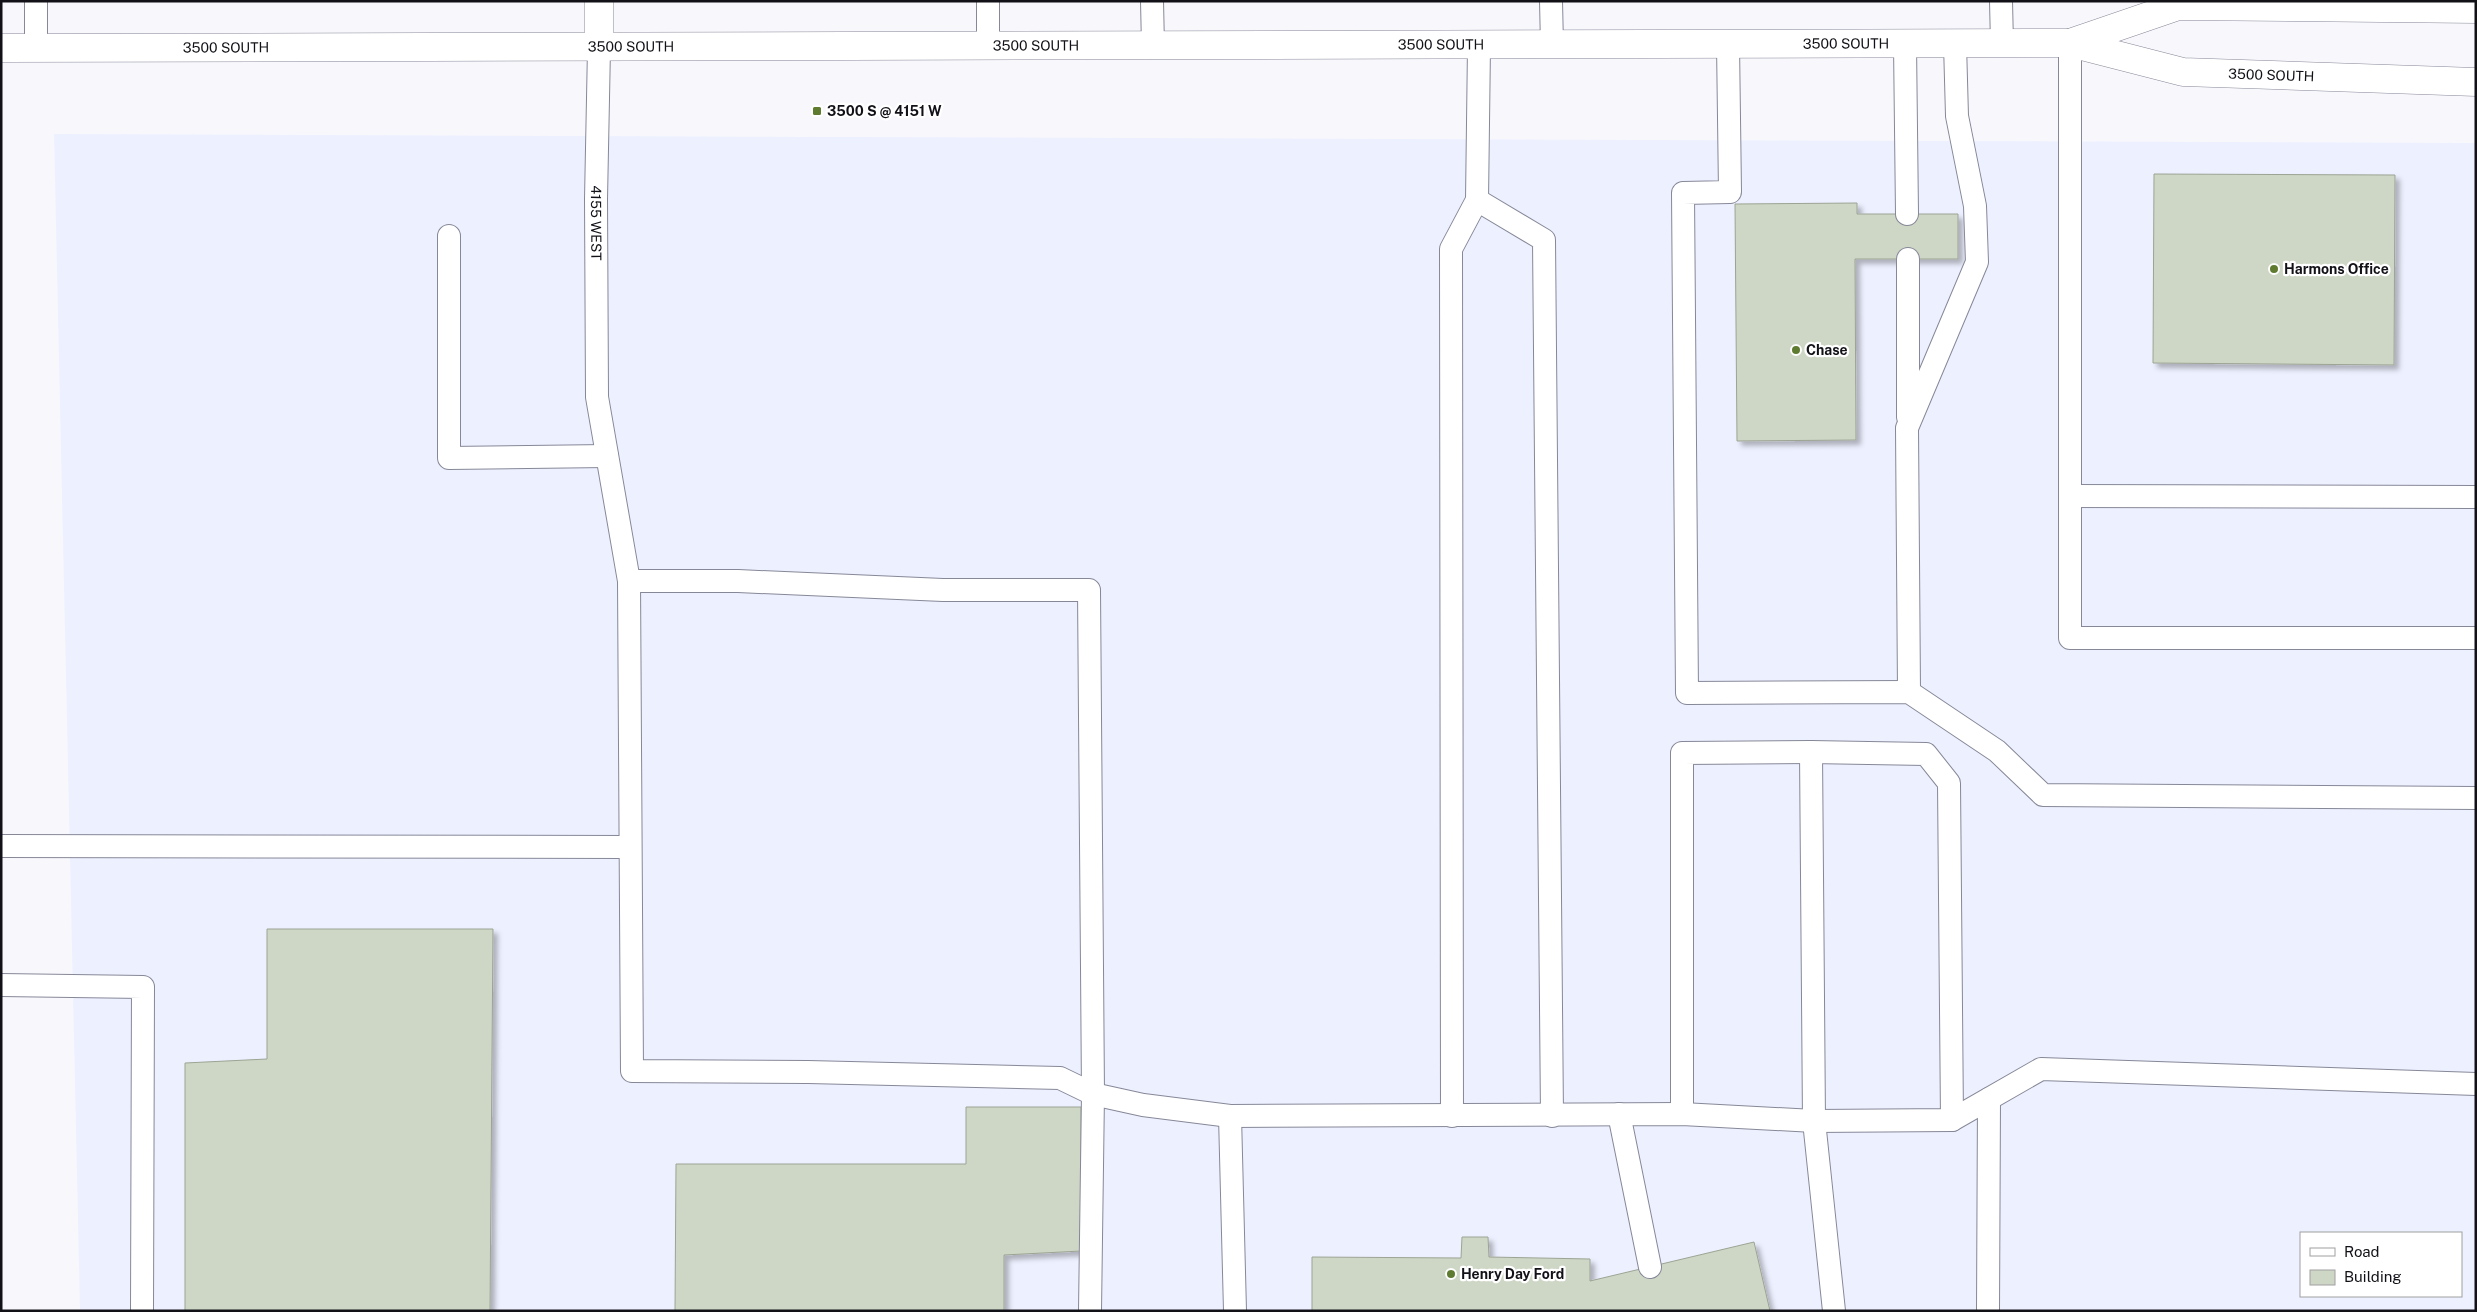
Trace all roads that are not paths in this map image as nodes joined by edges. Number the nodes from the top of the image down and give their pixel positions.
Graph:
1 (36, 1) edge
2 (599, 1) edge
3 (988, 1) edge
4 (1152, 1) edge
5 (1551, 1) edge
6 (2001, 1) edge
7 (2476, 9) edge
8 (2070, 43) junction
9 (1728, 44) junction
10 (1905, 44) junction
11 (1955, 44) junction
12 (2002, 44) junction
13 (1552, 45) junction
14 (988, 46) junction
15 (1153, 46) junction
16 (1479, 46) junction
17 (1, 48) edge
18 (36, 48) junction
19 (599, 48) junction
20 (2476, 82) edge
21 (1477, 200) junction
22 (1907, 214) dead end
23 (449, 236) dead end
24 (1908, 259) dead end
25 (1908, 428) junction
26 (607, 456) junction
27 (2070, 496) junction
28 (2476, 497) edge
29 (629, 581) junction
30 (2476, 638) edge
31 (1909, 692) junction
32 (1812, 752) junction
33 (2476, 798) edge
34 (1, 846) edge
35 (630, 846) junction
36 (1, 985) edge
37 (2476, 1084) edge
38 (1093, 1094) junction
39 (1989, 1099) junction
40 (1620, 1114) junction
41 (1682, 1114) junction
42 (1230, 1116) junction
43 (1452, 1116) junction
44 (1552, 1116) junction
45 (1952, 1120) junction
46 (1814, 1121) junction
47 (1650, 1267) dead end
48 (142, 1311) edge
49 (1090, 1311) edge
50 (1235, 1311) edge
51 (1834, 1311) edge
52 (1988, 1311) edge

1 - 18 lane
2 - 19 main road
3 - 14 lane
4 - 15 lane
5 - 13 lane
6 - 12 lane
7 - 8 main road, 3500 SOUTH
8 - 12 main road, 3500 SOUTH
8 - 20 main road, 3500 SOUTH
8 - 27 lane
9 - 10 main road, 3500 SOUTH
9 - 13 main road, 3500 SOUTH
9 - 31 lane
10 - 11 main road, 3500 SOUTH
10 - 22 lane
11 - 12 main road, 3500 SOUTH
11 - 25 lane
13 - 16 main road, 3500 SOUTH
14 - 15 main road, 3500 SOUTH
14 - 19 main road, 3500 SOUTH
15 - 16 main road, 3500 SOUTH
16 - 21 lane
17 - 18 main road, 3500 SOUTH
18 - 19 main road, 3500 SOUTH
19 - 26 lane, 4155 WEST
21 - 43 lane
21 - 44 lane
23 - 26 lane
24 - 25 lane
25 - 31 lane
26 - 29 lane, 4155 WEST
27 - 28 lane
27 - 30 lane
29 - 35 lane, 4155 WEST
29 - 38 lane
31 - 33 lane
32 - 41 lane
32 - 45 lane
32 - 46 lane
34 - 35 lane
35 - 38 lane, 4155 WEST
36 - 48 lane
37 - 39 lane
38 - 42 lane
38 - 49 lane
39 - 45 lane
39 - 52 lane
40 - 41 lane
40 - 44 lane
40 - 47 lane
41 - 46 lane
42 - 43 lane
42 - 50 lane
43 - 44 lane
45 - 46 lane
46 - 51 lane

